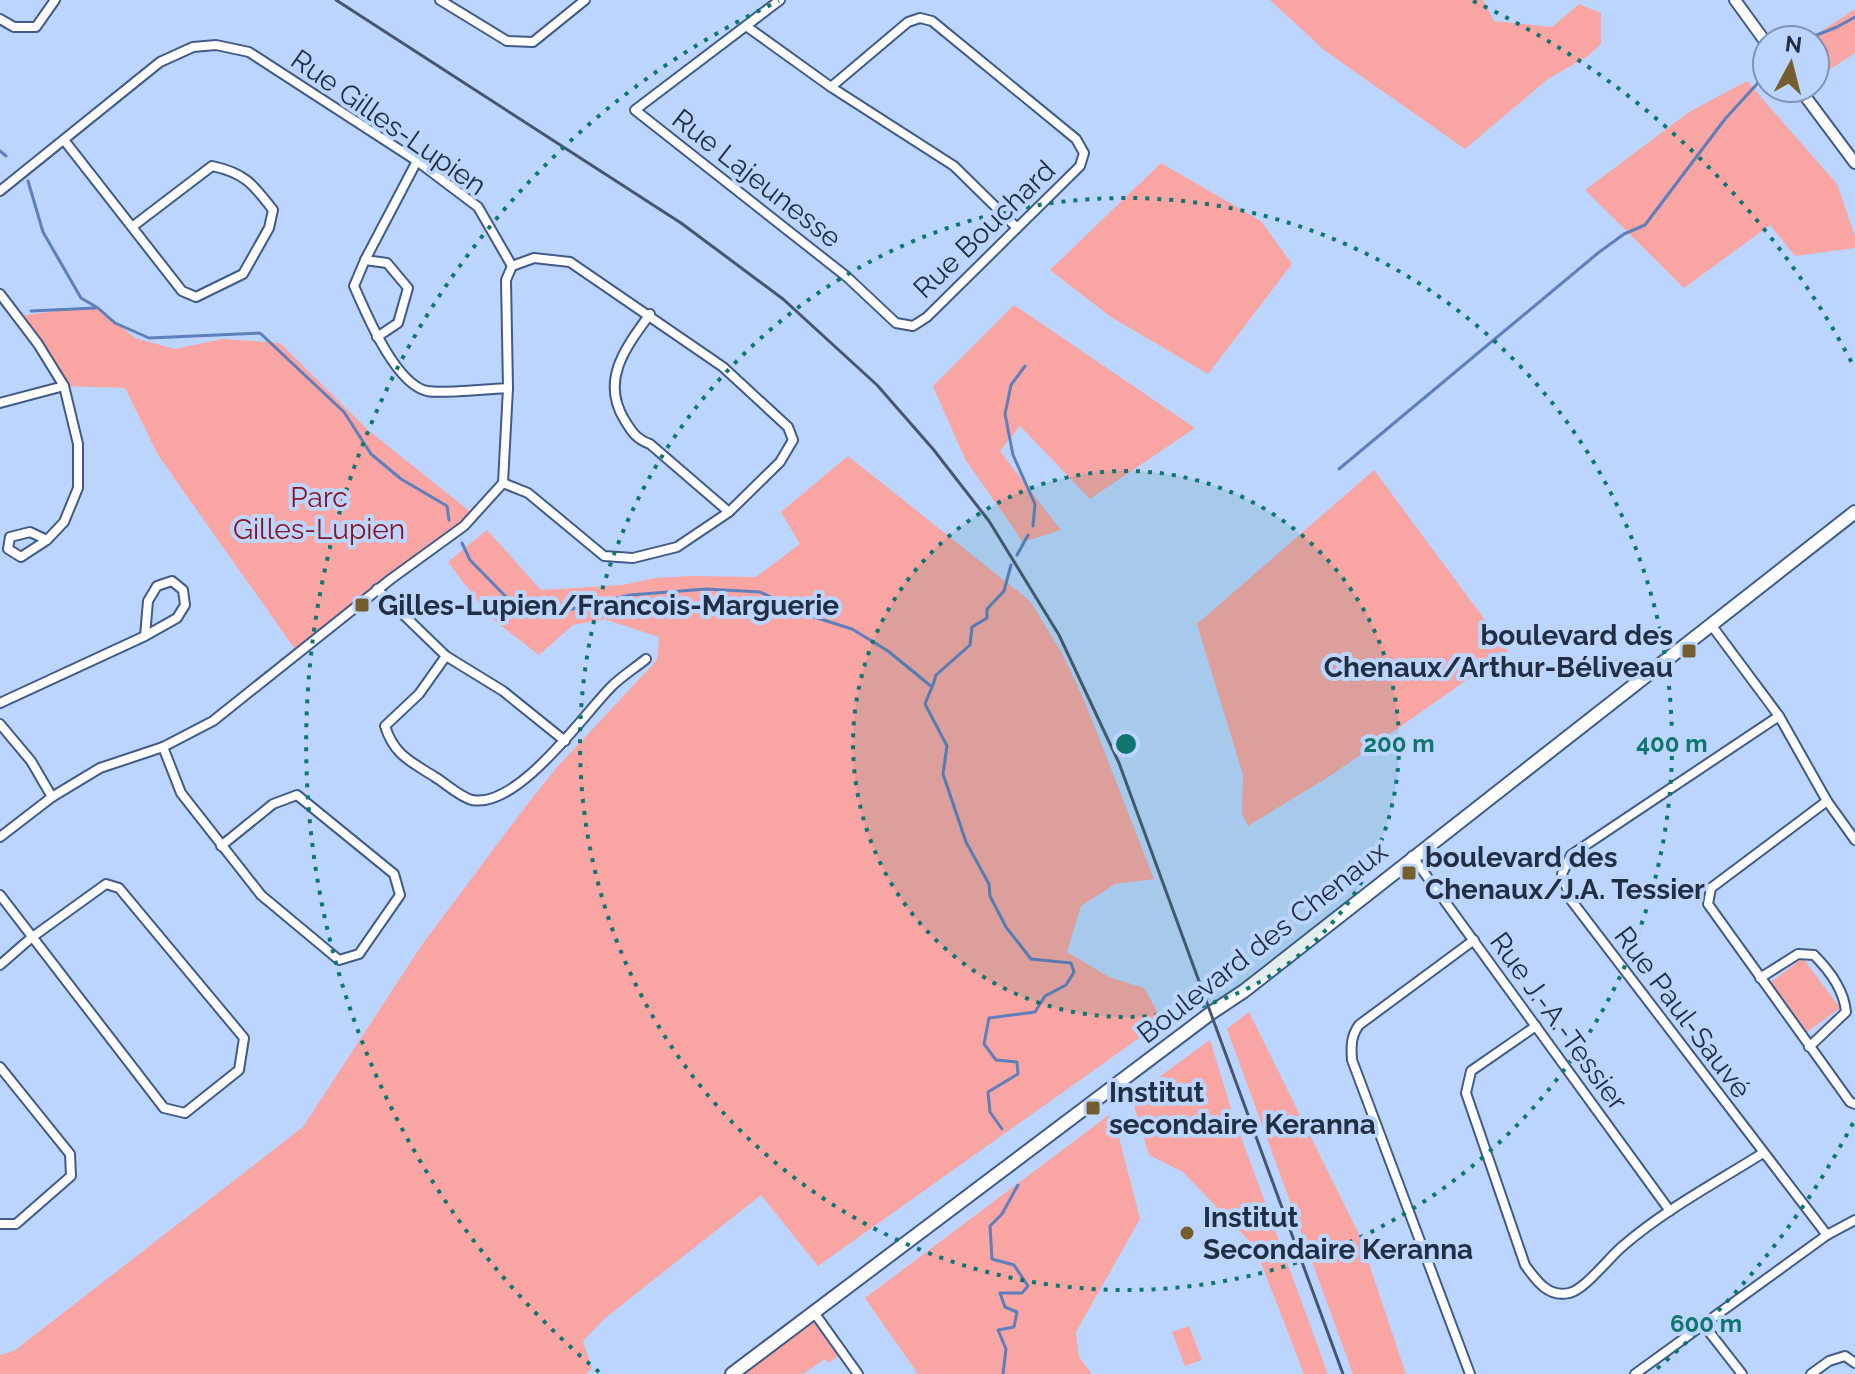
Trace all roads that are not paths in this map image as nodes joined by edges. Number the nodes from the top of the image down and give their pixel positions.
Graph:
1 (55, 0) edge
2 (440, 0) edge
3 (585, 0) edge
4 (780, 0) edge
5 (1735, 0) edge
6 (0, 19) edge
7 (1752, 24) edge
8 (746, 26) junction
9 (831, 87) junction
10 (1811, 104) edge
11 (64, 140) junction
12 (417, 161) junction
13 (1855, 163) edge
14 (0, 191) edge
15 (132, 227) junction
16 (1017, 228) junction
17 (365, 260) junction
18 (512, 266) junction
19 (0, 294) edge
20 (650, 314) junction
21 (913, 326) joint
22 (377, 337) junction
23 (64, 386) junction
24 (508, 388) junction
25 (0, 403) edge
26 (503, 483) junction
27 (729, 512) junction
28 (1855, 512) edge
29 (47, 540) dead end
30 (377, 589) junction
31 (1712, 626) junction
32 (145, 636) junction
33 (446, 656) junction
34 (646, 659) dead end
35 (0, 703) edge
36 (1779, 716) junction
37 (0, 724) edge
38 (565, 741) junction
39 (163, 747) junction
40 (52, 797) junction
41 (1827, 801) junction
42 (0, 837) edge
43 (1855, 840) edge
44 (221, 846) junction
45 (1412, 856) junction
46 (0, 895) edge
47 (31, 938) junction
48 (1474, 940) junction
49 (0, 965) edge
50 (1760, 978) junction
51 (1536, 1026) junction
52 (1809, 1047) junction
53 (0, 1067) edge
54 (1855, 1104) edge
55 (1763, 1153) junction
56 (1670, 1211) junction
57 (1855, 1220) edge
58 (0, 1224) edge
59 (1827, 1235) junction
60 (813, 1311) junction
61 (1703, 1324) junction
62 (1855, 1363) edge
63 (732, 1374) edge
64 (858, 1374) edge
65 (1470, 1374) edge
66 (1635, 1374) edge
67 (1742, 1374) edge
68 (1811, 1374) edge

1 - 6 street
2 - 3 street
4 - 8 street
5 - 7 street
8 - 9 street
8 - 21 street, Rue Lajeunesse
9 - 16 street
9 - 16 street, Rue Bouchard
10 - 13 street
11 - 12 street, Rue Gilles-Lupien
11 - 14 street, Rue Gilles-Lupien
11 - 15 street
12 - 17 street
12 - 18 street, Rue Gilles-Lupien
15 - 15 street
16 - 21 street, Rue Bouchard
17 - 22 street
17 - 22 street
18 - 20 street
18 - 24 street
19 - 23 street
20 - 27 street
20 - 27 street
22 - 24 street
23 - 25 street
23 - 29 street
24 - 26 street
26 - 27 street
26 - 30 street
28 - 31 main road, Boulevard des Chenaux
30 - 33 street
30 - 39 street
31 - 36 street
31 - 45 main road, Boulevard des Chenaux
32 - 32 street
32 - 35 street
33 - 38 street
33 - 38 street
34 - 38 street
36 - 41 street
36 - 55 street, Rue Paul-Sauvé
37 - 40 street
39 - 40 street
39 - 44 street
40 - 42 street
41 - 43 street
41 - 50 street
44 - 44 street
45 - 48 street, Rue J.-A.-Tessier
45 - 60 main road, Boulevard des Chenaux
46 - 47 street
47 - 47 street
47 - 49 street
48 - 51 street, Rue J.-A.-Tessier
48 - 65 street
50 - 52 street
50 - 52 street
51 - 56 street, Rue J.-A.-Tessier
51 - 56 street
52 - 54 street
53 - 58 street
55 - 56 street
55 - 59 street, Rue Paul-Sauvé
57 - 59 street
59 - 61 street
60 - 63 main road, Boulevard des Chenaux
60 - 64 street
61 - 66 street
61 - 67 street
62 - 68 street

